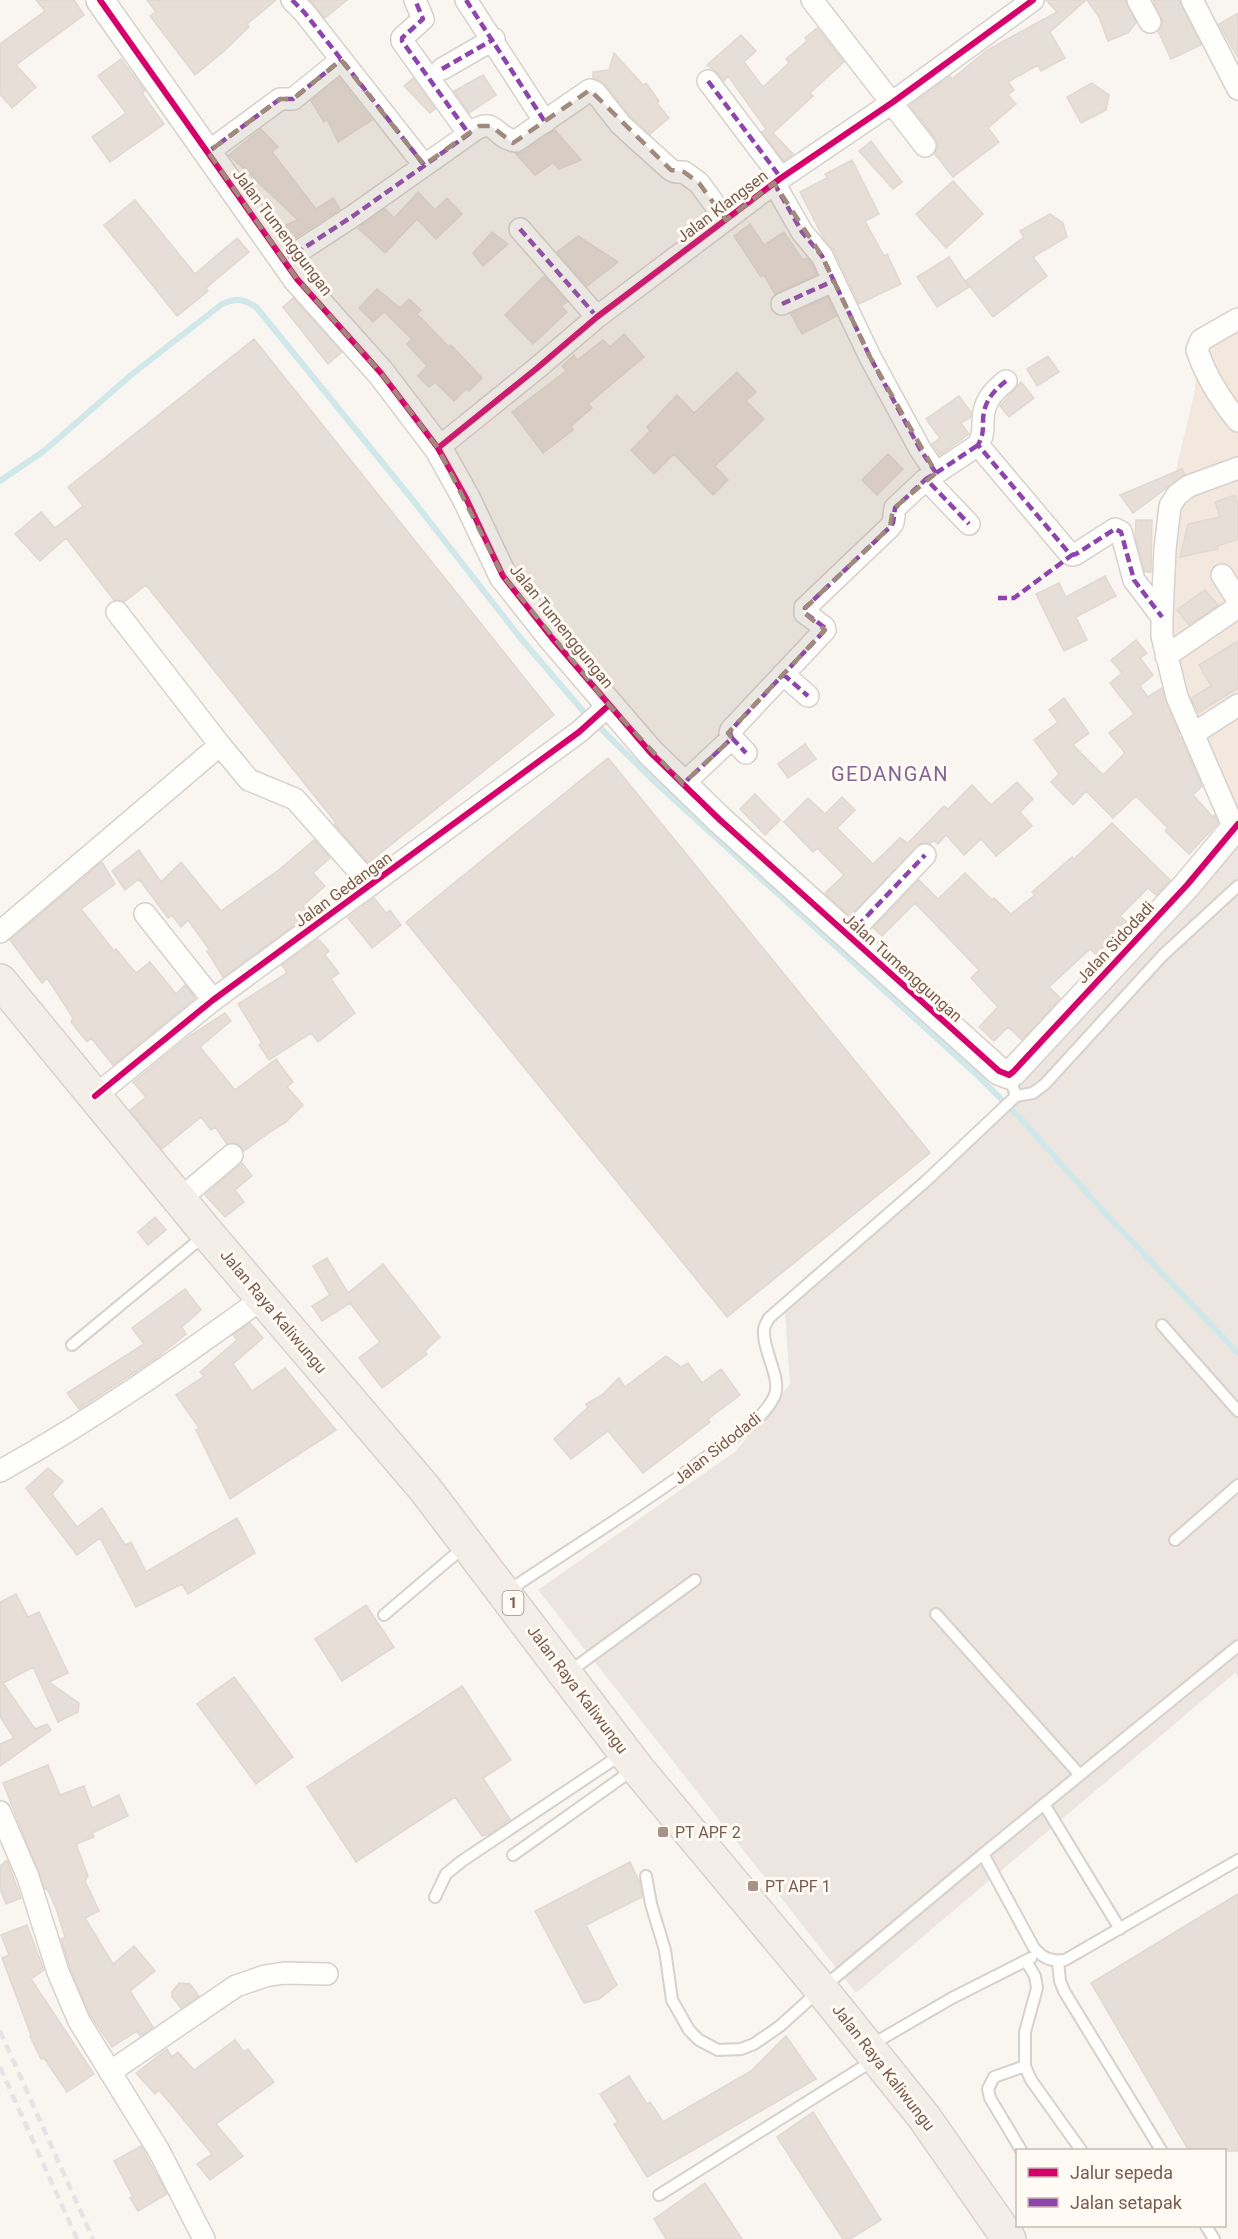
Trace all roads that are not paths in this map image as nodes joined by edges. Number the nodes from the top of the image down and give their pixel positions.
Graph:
1 (100, 0) edge
2 (292, 0) edge
3 (415, 0) edge
4 (466, 0) edge
5 (812, 0) edge
6 (1033, 0) edge
7 (1138, 0) edge
8 (1192, 0) edge
9 (1150, 22) dead end
10 (494, 39) junction
11 (341, 60) junction
12 (442, 69) dead end
13 (708, 81) dead end
14 (1238, 89) edge
15 (893, 102) junction
16 (545, 122) junction
17 (469, 134) junction
18 (925, 146) dead end
19 (208, 152) junction
20 (424, 165) junction
21 (777, 181) junction
22 (726, 220) junction
23 (520, 229) dead end
24 (284, 261) junction
25 (834, 281) junction
26 (782, 304) dead end
27 (597, 317) junction
28 (1238, 319) edge
29 (1006, 381) dead end
30 (1238, 421) edge
31 (978, 445) junction
32 (438, 448) junction
33 (1236, 475) edge
34 (931, 476) junction
35 (969, 524) dead end
36 (1222, 575) dead end
37 (1238, 600) edge
38 (1238, 607) edge
39 (117, 612) dead end
40 (1158, 613) junction
41 (1166, 656) junction
42 (783, 674) junction
43 (808, 696) dead end
44 (1238, 705) edge
45 (605, 709) junction
46 (1193, 734) junction
47 (219, 746) junction
48 (683, 784) junction
49 (1236, 826) edge
50 (925, 855) dead end
51 (371, 885) junction
52 (1238, 886) edge
53 (145, 914) dead end
54 (0, 932) edge
55 (848, 936) junction
56 (0, 981) edge
57 (213, 1000) junction
58 (1012, 1090) junction
59 (95, 1096) junction
60 (232, 1155) dead end
61 (180, 1199) junction
62 (207, 1233) junction
63 (263, 1299) junction
64 (1162, 1325) dead end
65 (72, 1345) dead end
66 (1238, 1411) edge
67 (0, 1471) edge
68 (1238, 1485) edge
69 (1175, 1540) dead end
70 (468, 1544) junction
71 (695, 1580) dead end
72 (505, 1593) junction
73 (936, 1614) dead end
74 (384, 1615) dead end
75 (1238, 1646) edge
76 (566, 1674) junction
77 (631, 1759) junction
78 (1080, 1775) junction
79 (1044, 1804) junction
80 (0, 1812) edge
81 (983, 1854) junction
82 (513, 1855) dead end
83 (1238, 1860) edge
84 (646, 1876) dead end
85 (435, 1897) dead end
86 (1120, 1929) junction
87 (1040, 1954) junction
88 (1026, 1961) junction
89 (1058, 1961) junction
90 (327, 1974) dead end
91 (821, 1989) junction
92 (872, 2052) junction
93 (1025, 2066) junction
94 (110, 2072) junction
95 (1020, 2149) edge
96 (1080, 2149) edge
97 (1160, 2149) edge
98 (659, 2195) dead end
99 (204, 2239) edge
100 (1009, 2239) edge

1 - 19 street, Jalan Tumenggungan
2 - 11 street
3 - 17 street
4 - 10 street
5 - 15 street
6 - 15 street, Jalan Klangsen
7 - 9 street
8 - 14 street
10 - 12 street
10 - 16 street
11 - 19 street
11 - 20 street
13 - 21 street
15 - 18 street
15 - 21 street, Jalan Klangsen
16 - 17 street
16 - 22 street
17 - 20 street
19 - 24 street, Jalan Tumenggungan
20 - 24 street
21 - 22 street, Jalan Klangsen
21 - 25 street
22 - 27 street, Jalan Klangsen
23 - 27 street
24 - 32 street, Jalan Tumenggungan
25 - 26 street
25 - 34 street
27 - 32 street, Jalan Klangsen
28 - 30 street
29 - 31 street
31 - 34 street
31 - 40 street
32 - 45 street, Jalan Tumenggungan
33 - 40 street
34 - 35 street
34 - 42 street
36 - 37 street
38 - 41 street
39 - 47 street
40 - 41 street
41 - 46 street
42 - 43 street
42 - 48 street
44 - 46 street
45 - 48 street, Jalan Tumenggungan
45 - 51 street, Jalan Gedangan
46 - 49 street
47 - 51 street
47 - 54 street
48 - 55 street, Jalan Tumenggungan
49 - 58 street, Jalan Sidodadi
50 - 55 street
51 - 57 street, Jalan Gedangan
52 - 58 lane
53 - 57 street
55 - 58 street, Jalan Tumenggungan
56 - 59 main road, Jalan Raya Kaliwungu / 1
57 - 59 street, Jalan Gedangan
58 - 72 lane, Jalan Sidodadi
59 - 61 main road, Jalan Raya Kaliwungu / 1
60 - 61 street
61 - 62 main road, Jalan Raya Kaliwungu / 1
62 - 63 main road, Jalan Raya Kaliwungu / 1
62 - 65 lane
63 - 67 street
63 - 70 main road, Jalan Raya Kaliwungu / 1
64 - 66 lane
68 - 69 lane
70 - 72 main road, Jalan Raya Kaliwungu / 1
70 - 74 lane
71 - 76 lane
72 - 76 main road, Jalan Raya Kaliwungu / 1
73 - 78 lane
75 - 78 lane
76 - 77 main road, Jalan Raya Kaliwungu / 1
77 - 82 lane
77 - 85 lane
77 - 91 main road, Jalan Raya Kaliwungu / 1
78 - 79 lane
79 - 81 lane
79 - 86 lane
80 - 94 street
81 - 87 lane
81 - 91 lane
83 - 86 lane
84 - 91 lane
86 - 89 lane
87 - 88 lane
87 - 89 lane
88 - 92 lane
88 - 93 lane
89 - 97 lane
90 - 94 street
91 - 92 main road, Jalan Raya Kaliwungu / 1
92 - 98 lane
92 - 100 main road, Jalan Raya Kaliwungu / 1
93 - 95 lane
93 - 96 lane
94 - 99 street

